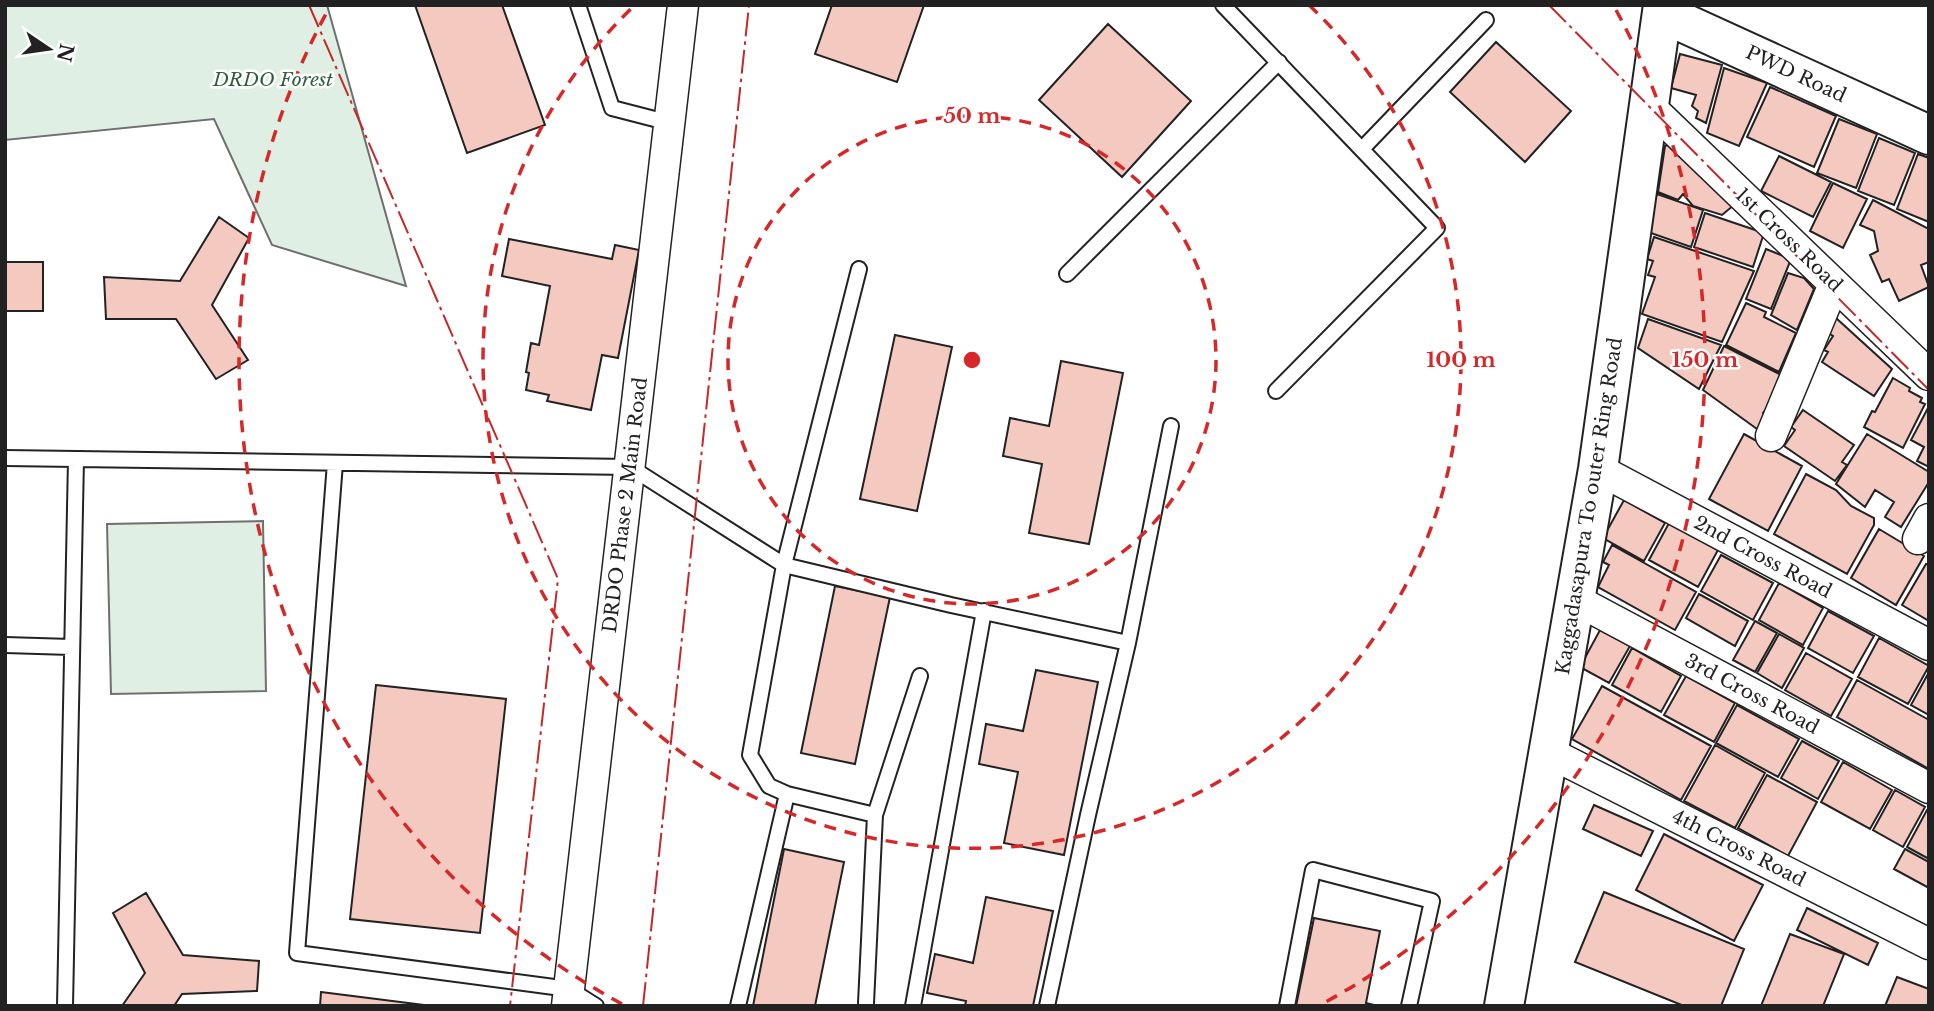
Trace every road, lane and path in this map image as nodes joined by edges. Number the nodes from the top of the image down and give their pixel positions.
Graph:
1 (578, 5) edge
2 (683, 5) edge
3 (1223, 5) edge
4 (1663, 9) edge
5 (1486, 20) dead end
6 (1279, 62) junction
7 (1648, 105) junction
8 (670, 123) junction
9 (1929, 135) edge
10 (1362, 149) junction
11 (859, 269) dead end
12 (1067, 274) dead end
13 (1834, 284) junction
14 (1929, 375) edge
15 (1276, 391) dead end
16 (1171, 426) dead end
17 (1770, 436) dead end
18 (5, 458) edge
19 (76, 459) junction
20 (335, 463) junction
21 (630, 467) junction
22 (1598, 469) junction
23 (784, 565) junction
24 (1576, 600) junction
25 (984, 611) junction
26 (1128, 643) junction
27 (5, 645) edge
28 (1929, 645) edge
29 (71, 647) junction
30 (919, 676) dead end
31 (1548, 752) junction
32 (1929, 788) edge
33 (787, 794) junction
34 (875, 815) junction
35 (1929, 944) edge
36 (568, 997) edge
37 (866, 1003) dead end
38 (1511, 1004) edge
39 (65, 1006) edge
40 (596, 1006) edge
41 (738, 1006) edge
42 (913, 1006) edge
43 (1048, 1006) edge
44 (1287, 1006) edge
45 (1409, 1006) edge

1 - 8 lane
2 - 8 street, DRDO Phase 2 Main Road
3 - 6 lane
4 - 7 street, Kaggadasapura To outer Ring Road
4 - 9 street, PWD Road
5 - 10 lane
6 - 10 lane
6 - 12 lane
7 - 13 street, 1st Cross Road
7 - 22 street, Kaggadasapura To outer Ring Road
8 - 21 street, DRDO Phase 2 Main Road
10 - 15 lane
11 - 23 lane
13 - 14 street, 1st Cross Road
13 - 17 street
16 - 26 lane
18 - 19 lane
19 - 20 lane
19 - 29 lane
20 - 21 lane
20 - 36 lane
21 - 23 lane
21 - 36 street, DRDO Phase 2 Main Road
22 - 24 street, Kaggadasapura To outer Ring Road
22 - 28 street, 2nd Cross Road
23 - 25 lane
23 - 33 lane
24 - 31 street, Kaggadasapura To outer Ring Road
24 - 32 street, 3rd Cross Road
25 - 26 lane
25 - 42 lane
26 - 43 lane
27 - 29 lane
29 - 39 lane
30 - 34 lane
31 - 35 street, 4th Cross Road
31 - 38 street, Kaggadasapura To outer Ring Road
33 - 34 lane
33 - 41 lane
34 - 37 lane
36 - 40 lane
44 - 45 lane

